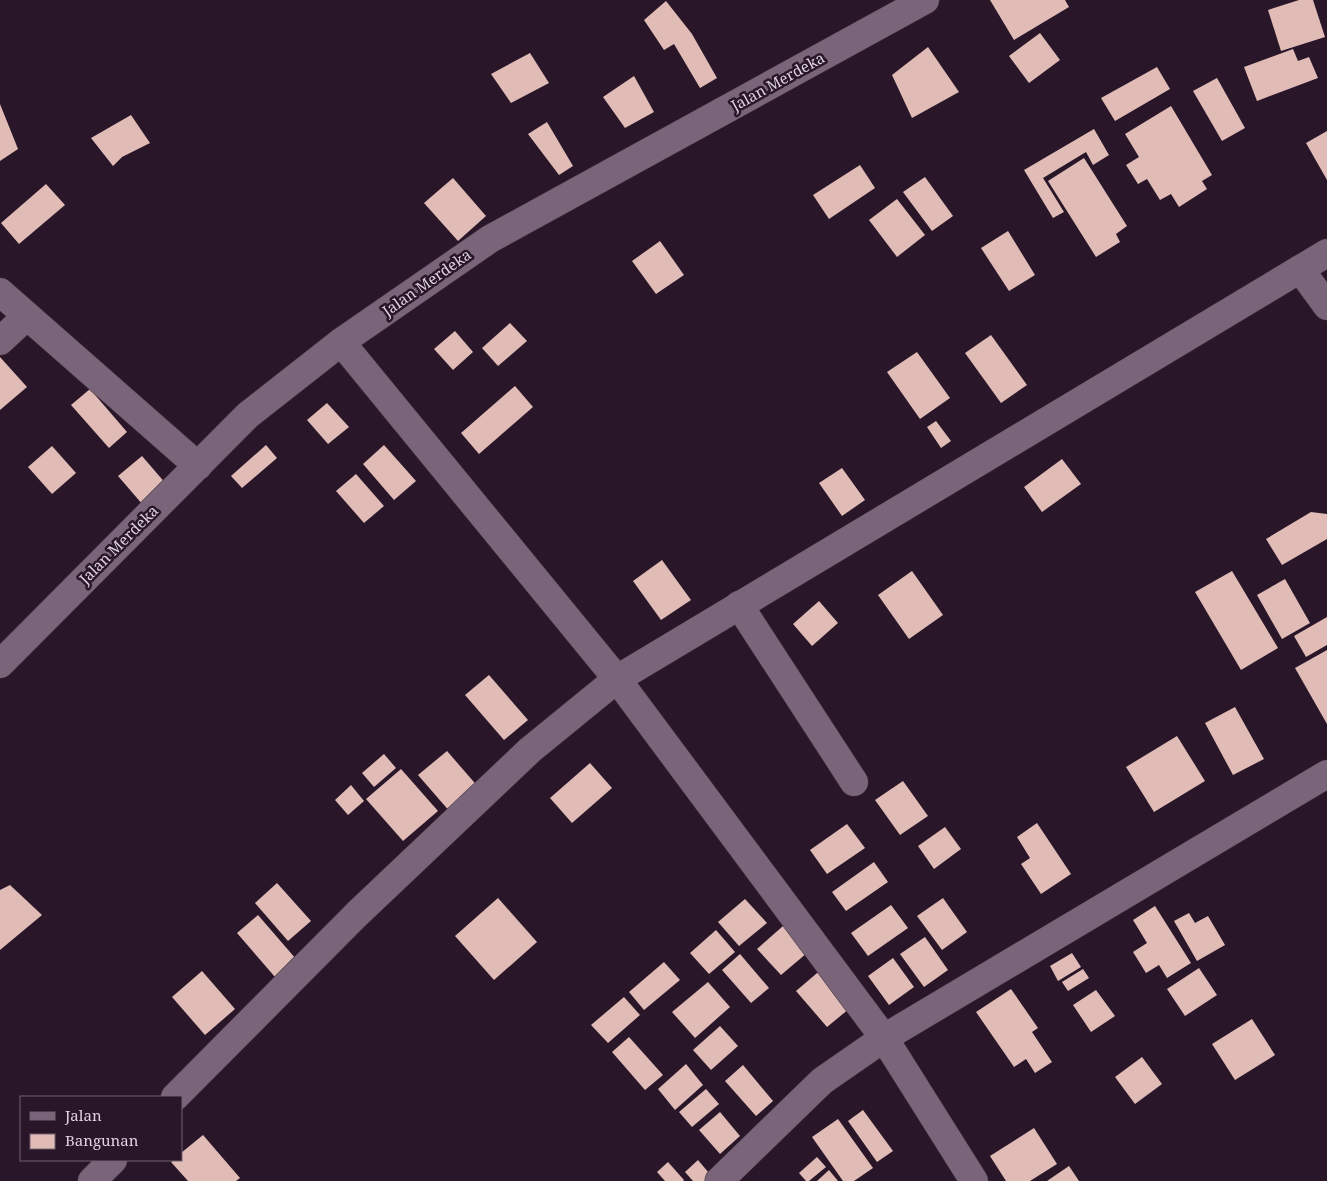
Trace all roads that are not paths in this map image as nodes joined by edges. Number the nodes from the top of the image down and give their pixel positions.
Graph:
1 (920, 1) edge
2 (1327, 253) edge
3 (1300, 269) junction
4 (0, 292) edge
5 (1327, 306) edge
6 (27, 316) junction
7 (0, 341) edge
8 (341, 342) junction
9 (198, 466) junction
10 (739, 605) junction
11 (0, 664) edge
12 (617, 679) junction
13 (1327, 774) edge
14 (854, 782) dead end
15 (884, 1038) junction
16 (176, 1096) edge
17 (112, 1161) edge
18 (92, 1181) edge
19 (719, 1181) edge
20 (974, 1181) edge

1 - 8 street, Jalan Merdeka
2 - 3 street
3 - 5 street
3 - 10 street
4 - 6 street
6 - 7 street
6 - 9 street
8 - 9 street, Jalan Merdeka
8 - 12 street
9 - 11 street, Jalan Merdeka
10 - 12 street
10 - 14 street
12 - 15 street
12 - 16 street
13 - 15 street
15 - 19 street
15 - 20 street
17 - 18 street

